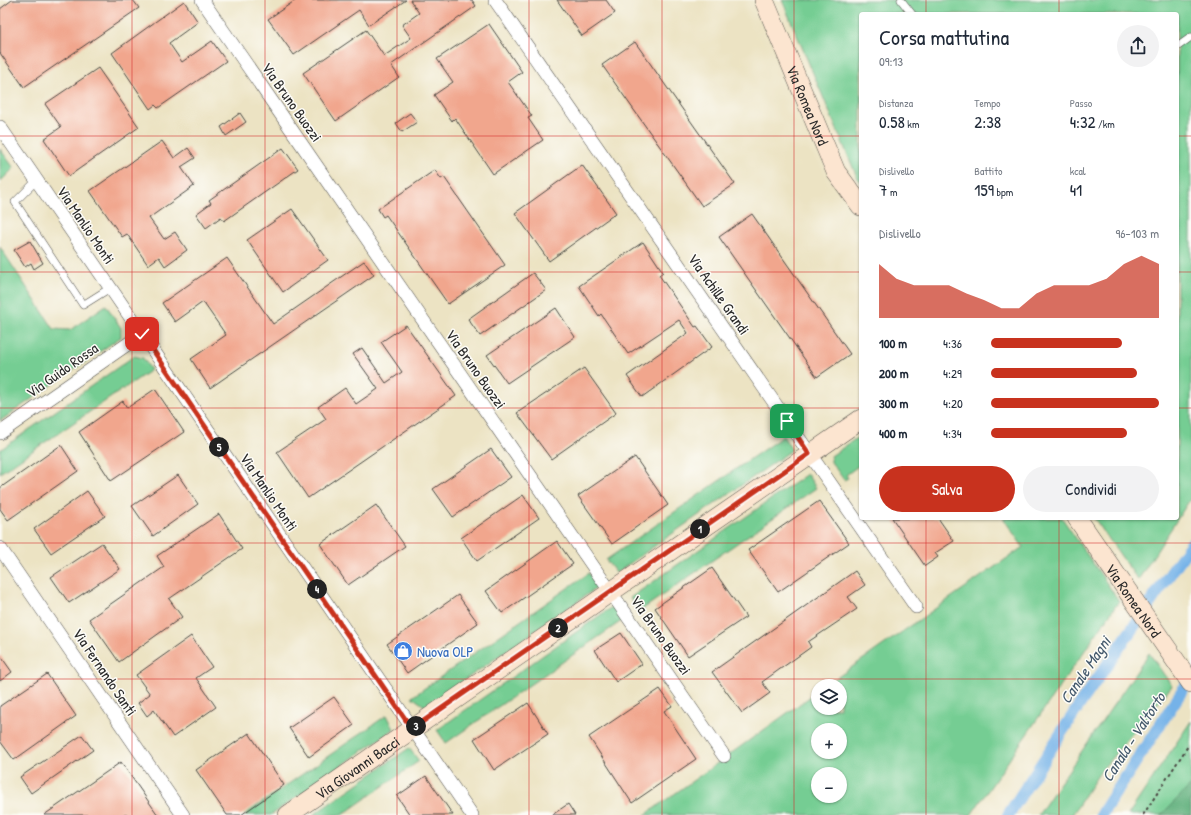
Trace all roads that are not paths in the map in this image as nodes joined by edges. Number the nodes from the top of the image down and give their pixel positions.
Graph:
1 (202, 0) edge
2 (495, 0) edge
3 (764, 0) edge
4 (901, 0) edge
5 (910, 12) edge
6 (1191, 36) edge
7 (1179, 45) edge
8 (0, 127) edge
9 (36, 180) junction
10 (859, 203) edge
11 (110, 288) junction
12 (142, 334) junction
13 (859, 420) edge
14 (0, 433) edge
15 (809, 454) junction
16 (1078, 520) edge
17 (0, 548) edge
18 (611, 591) junction
19 (916, 607) dead end
20 (1191, 683) edge
21 (412, 729) junction
22 (724, 756) dead end
23 (183, 815) edge
24 (288, 815) edge
25 (472, 815) edge

1 - 18 street, Via Bruno Buozzi
2 - 15 street, Via Achille Grandi
3 - 10 main road, Via Romea Nord
4 - 5 lane
6 - 7 lane
8 - 9 street, Via Manlio Monti
9 - 11 street, Via Manlio Monti
9 - 11 lane
11 - 12 street, Via Manlio Monti
12 - 14 street, Via Guido Rossa
12 - 21 street, Via Manlio Monti
13 - 15 main road, Via Giovanni Bacci
15 - 18 main road, Via Giovanni Bacci
15 - 19 street, Via Achille Grandi
16 - 20 main road, Via Romea Nord
17 - 23 street, Via Fernando Santi
18 - 21 main road, Via Giovanni Bacci
18 - 22 street, Via Bruno Buozzi
21 - 24 main road, Via Giovanni Bacci
21 - 25 street, Via Manlio Monti

